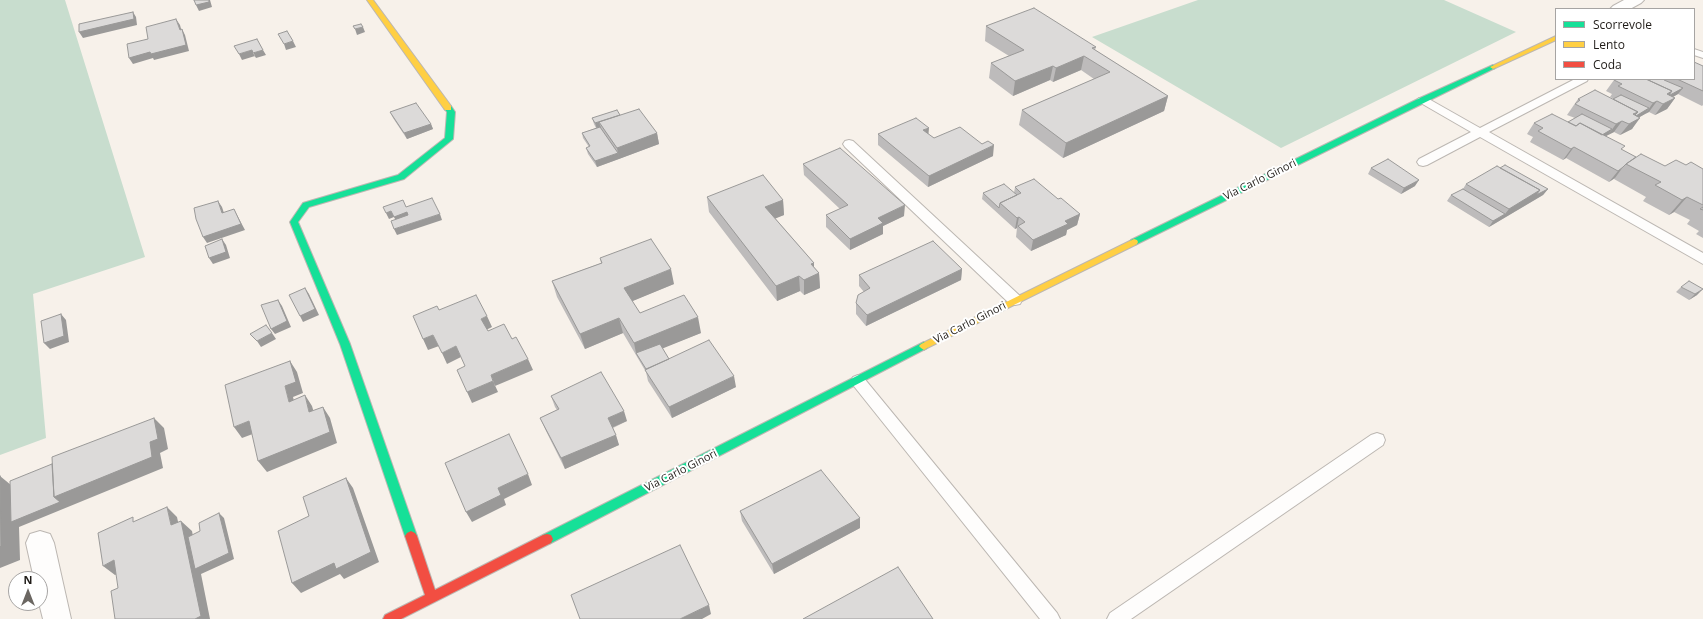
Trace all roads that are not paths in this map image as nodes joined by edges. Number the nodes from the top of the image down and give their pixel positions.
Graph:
1 (370, 0) edge
2 (1636, 0) edge
3 (1620, 8) edge
4 (1555, 38) edge
5 (1581, 80) edge
6 (1423, 100) junction
7 (1479, 132) junction
8 (850, 144) dead end
9 (1422, 162) dead end
10 (1703, 259) edge
11 (1015, 300) junction
12 (858, 381) junction
13 (1377, 440) dead end
14 (40, 543) dead end
15 (432, 598) junction
16 (57, 619) edge
17 (389, 619) edge
18 (1051, 619) edge
19 (1116, 619) edge

1 - 15 street
2 - 3 street
4 - 6 street, Via Carlo Ginori
5 - 7 lane
6 - 7 lane
6 - 11 street, Via Carlo Ginori
7 - 9 lane
7 - 10 lane
8 - 11 lane
11 - 12 street, Via Carlo Ginori
12 - 15 street, Via Carlo Ginori
12 - 18 lane
13 - 19 lane
14 - 16 street
15 - 17 street, Via Carlo Ginori

